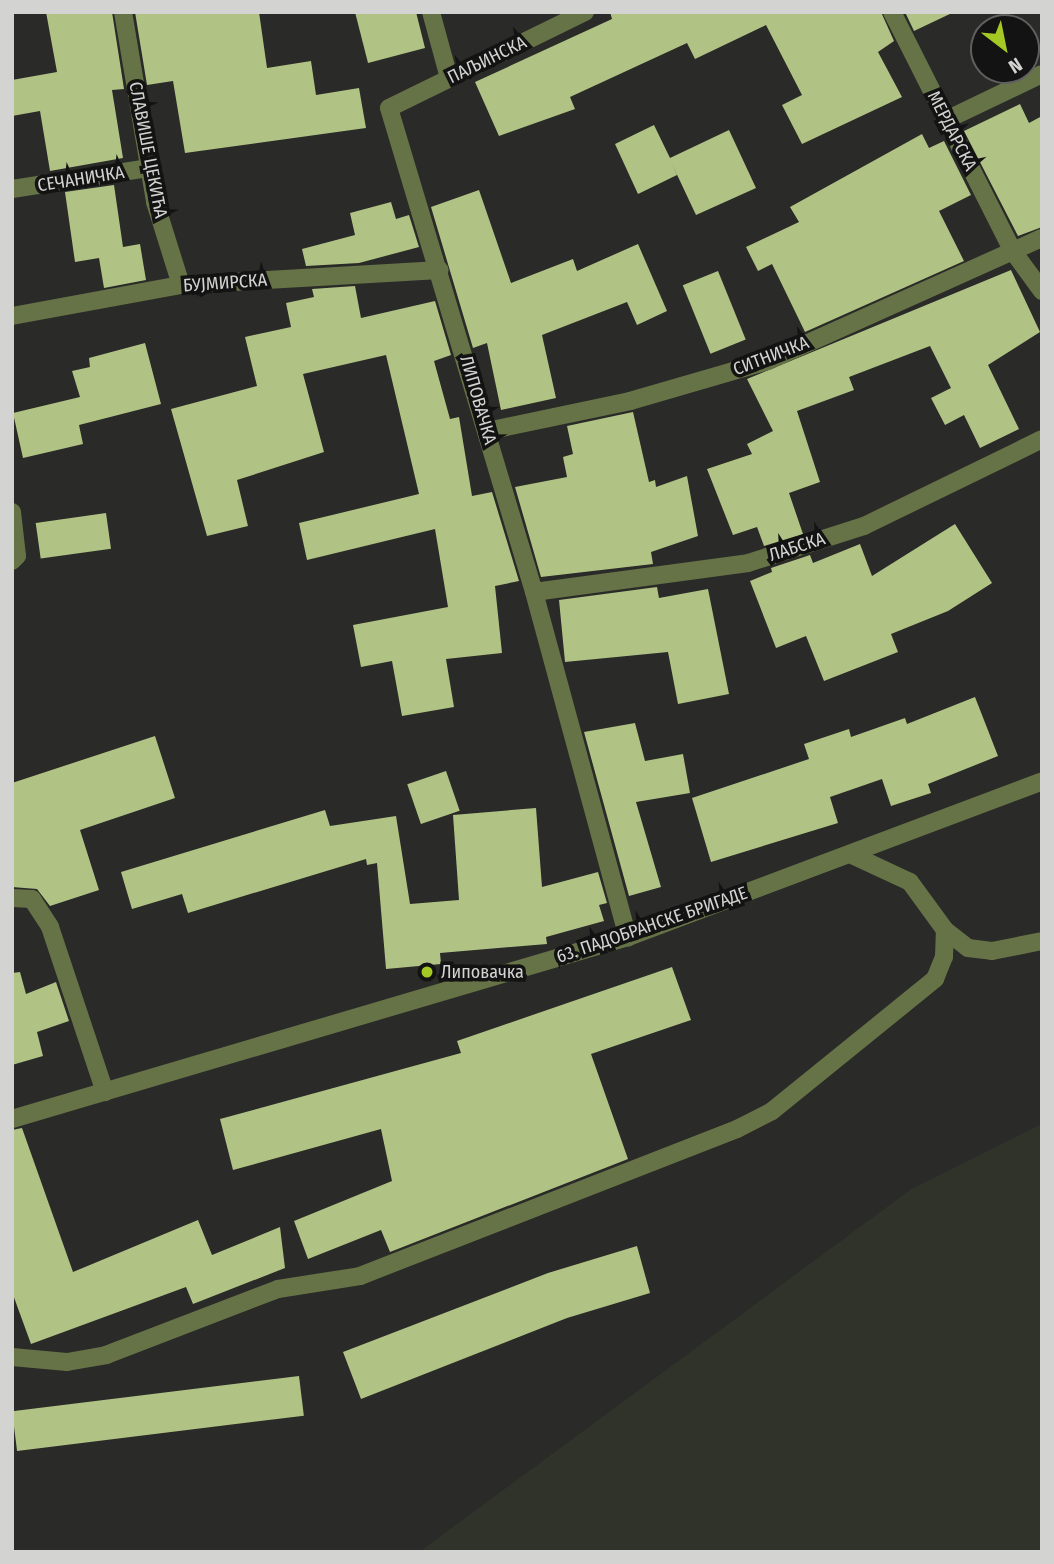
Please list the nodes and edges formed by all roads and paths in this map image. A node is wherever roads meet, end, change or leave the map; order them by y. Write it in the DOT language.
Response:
graph roads {
  1 [pos="123,12"];
  2 [pos="431,12"];
  3 [pos="585,12"];
  4 [pos="892,12"];
  5 [pos="1042,74"];
  6 [pos="449,78"];
  7 [pos="388,108"];
  8 [pos="946,120"];
  9 [pos="149,168"];
  10 [pos="12,189"];
  11 [pos="1042,238"];
  12 [pos="1012,250"];
  13 [pos="440,270"];
  14 [pos="181,285"];
  15 [pos="1042,291"];
  16 [pos="12,316"];
  17 [pos="487,431"];
  18 [pos="1042,439"];
  19 [pos="12,512"];
  20 [pos="12,561"];
  21 [pos="534,592"];
  22 [pos="1042,781"];
  23 [pos="850,854"];
  24 [pos="12,898"];
  25 [pos="946,930"];
  26 [pos="628,937"];
  27 [pos="1042,941"];
  28 [pos="105,1092"];
  29 [pos="12,1119"];
  30 [pos="12,1357"];
  1 -- 9 [label="street, СЛАВИШЕ ЦЕКИЋА"];
  2 -- 6 [label="street"];
  3 -- 6 [label="street, ПАЉИНСКА"];
  4 -- 8 [label="street, МЕРДАРСКА"];
  5 -- 8 [label="street"];
  6 -- 7 [label="street, ПАЉИНСКА"];
  7 -- 13 [label="street, ЛИПОВАЧКА"];
  8 -- 12 [label="street, МЕРДАРСКА"];
  9 -- 10 [label="street, СЕЧАНИЧКА"];
  9 -- 14 [label="street, СЛАВИШЕ ЦЕКИЋА"];
  11 -- 12 [label="street, СИТНИЧКА"];
  12 -- 15 [label="street, МЕРДАРСКА"];
  12 -- 17 [label="street, СИТНИЧКА"];
  13 -- 14 [label="street, БУЈМИРСКА"];
  13 -- 17 [label="street, ЛИПОВАЧКА"];
  14 -- 16 [label="street, БУЈМИРСКА"];
  17 -- 21 [label="street, ЛИПОВАЧКА"];
  18 -- 21 [label="street, ЛАБСКА"];
  19 -- 20 [label="street"];
  21 -- 26 [label="street, ЛИПОВАЧКА"];
  22 -- 23 [label="street, 63. ПАДОБРАНСКЕ БРИГАДЕ"];
  23 -- 25 [label="street"];
  23 -- 26 [label="street, 63. ПАДОБРАНСКЕ БРИГАДЕ"];
  24 -- 28 [label="street"];
  25 -- 27 [label="street"];
  25 -- 30 [label="street"];
  26 -- 28 [label="street, 63. ПАДОБРАНСКЕ БРИГАДЕ"];
  28 -- 29 [label="street, 63. ПАДОБРАНСКЕ БРИГАДЕ"];
}
